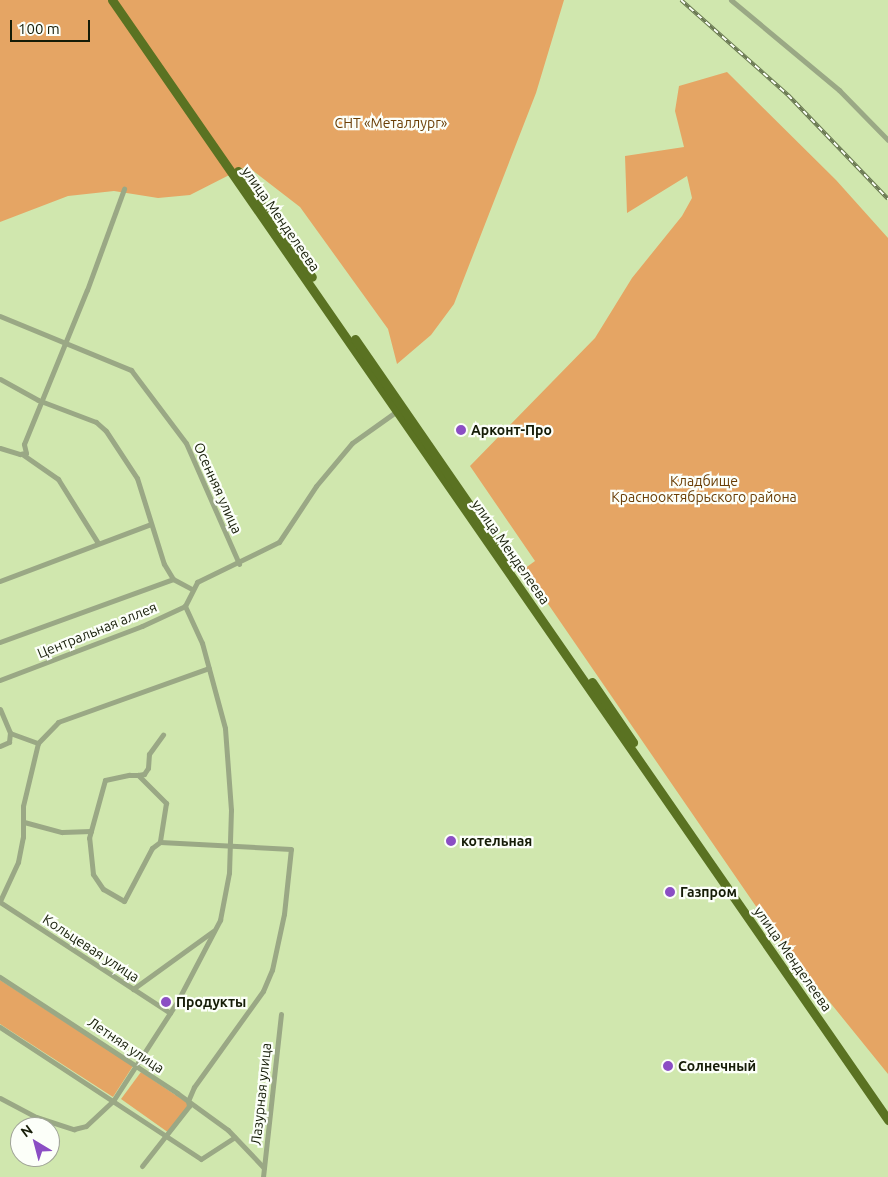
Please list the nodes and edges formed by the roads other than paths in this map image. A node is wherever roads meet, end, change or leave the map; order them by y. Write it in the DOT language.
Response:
graph roads {
  1 [pos="112,0"];
  2 [pos="119,0"];
  3 [pos="731,0"];
  4 [pos="888,140"];
  5 [pos="124,189"];
  6 [pos="0,316"];
  7 [pos="66,342"];
  8 [pos="0,379"];
  9 [pos="42,401"];
  10 [pos="397,411"];
  11 [pos="0,448"];
  12 [pos="22,454"];
  13 [pos="151,524"];
  14 [pos="98,543"];
  15 [pos="239,564"];
  16 [pos="173,579"];
  17 [pos="0,581"];
  18 [pos="192,589"];
  19 [pos="185,606"];
  20 [pos="0,642"];
  21 [pos="209,668"];
  22 [pos="0,680"];
  23 [pos="0,709"];
  24 [pos="10,733"];
  25 [pos="163,736"];
  26 [pos="38,743"];
  27 [pos="0,746"];
  28 [pos="138,775"];
  29 [pos="24,822"];
  30 [pos="91,831"];
  31 [pos="160,842"];
  32 [pos="229,844"];
  33 [pos="0,902"];
  34 [pos="215,930"];
  35 [pos="0,977"];
  36 [pos="132,989"];
  37 [pos="170,1013"];
  38 [pos="281,1014"];
  39 [pos="0,1028"];
  40 [pos="136,1065"];
  41 [pos="0,1098"];
  42 [pos="113,1101"];
  43 [pos="188,1101"];
  44 [pos="888,1110"];
  45 [pos="888,1120"];
  46 [pos="165,1137"];
  47 [pos="235,1137"];
  48 [pos="142,1166"];
  49 [pos="264,1168"];
  50 [pos="263,1177"];
  1 -- 10 [label="highway, улица Менделеева"];
  2 -- 44 [label="highway, улица Менделеева"];
  3 -- 4 [label="street"];
  5 -- 7 [label="street"];
  6 -- 7 [label="street, Осенняя улица"];
  7 -- 9 [label="street"];
  7 -- 15 [label="street, Осенняя улица"];
  8 -- 9 [label="street"];
  9 -- 12 [label="street"];
  9 -- 13 [label="street"];
  10 -- 15 [label="street"];
  10 -- 45 [label="highway, улица Менделеева"];
  11 -- 12 [label="street"];
  12 -- 14 [label="street"];
  13 -- 14 [label="street"];
  13 -- 16 [label="street"];
  14 -- 17 [label="street"];
  15 -- 18 [label="street"];
  16 -- 18 [label="street"];
  16 -- 20 [label="street, Центральная аллея"];
  18 -- 19 [label="street"];
  19 -- 21 [label="street"];
  19 -- 22 [label="street, Центральная аллея"];
  21 -- 26 [label="street"];
  21 -- 32 [label="street"];
  23 -- 24 [label="street"];
  24 -- 26 [label="street"];
  24 -- 27 [label="street"];
  25 -- 28 [label="street"];
  26 -- 29 [label="street, Кольцевая улица"];
  28 -- 30 [label="street"];
  28 -- 31 [label="street"];
  29 -- 30 [label="street"];
  29 -- 33 [label="street, Кольцевая улица"];
  30 -- 31 [label="street"];
  31 -- 32 [label="street"];
  32 -- 34 [label="street"];
  32 -- 43 [label="street"];
  33 -- 36 [label="street, Кольцевая улица"];
  34 -- 36 [label="street"];
  34 -- 37 [label="street"];
  35 -- 40 [label="street, Летняя улица"];
  36 -- 37 [label="street, Кольцевая улица"];
  37 -- 40 [label="street"];
  38 -- 49 [label="street, Лазурная улица"];
  39 -- 42 [label="street"];
  40 -- 42 [label="street"];
  40 -- 43 [label="street, Летняя улица"];
  41 -- 42 [label="street"];
  42 -- 46 [label="street"];
  43 -- 46 [label="street"];
  43 -- 47 [label="street, Летняя улица"];
  46 -- 47 [label="street"];
  46 -- 48 [label="street"];
  47 -- 49 [label="street, Летняя улица"];
  49 -- 50 [label="street, Лазурная улица"];
}
